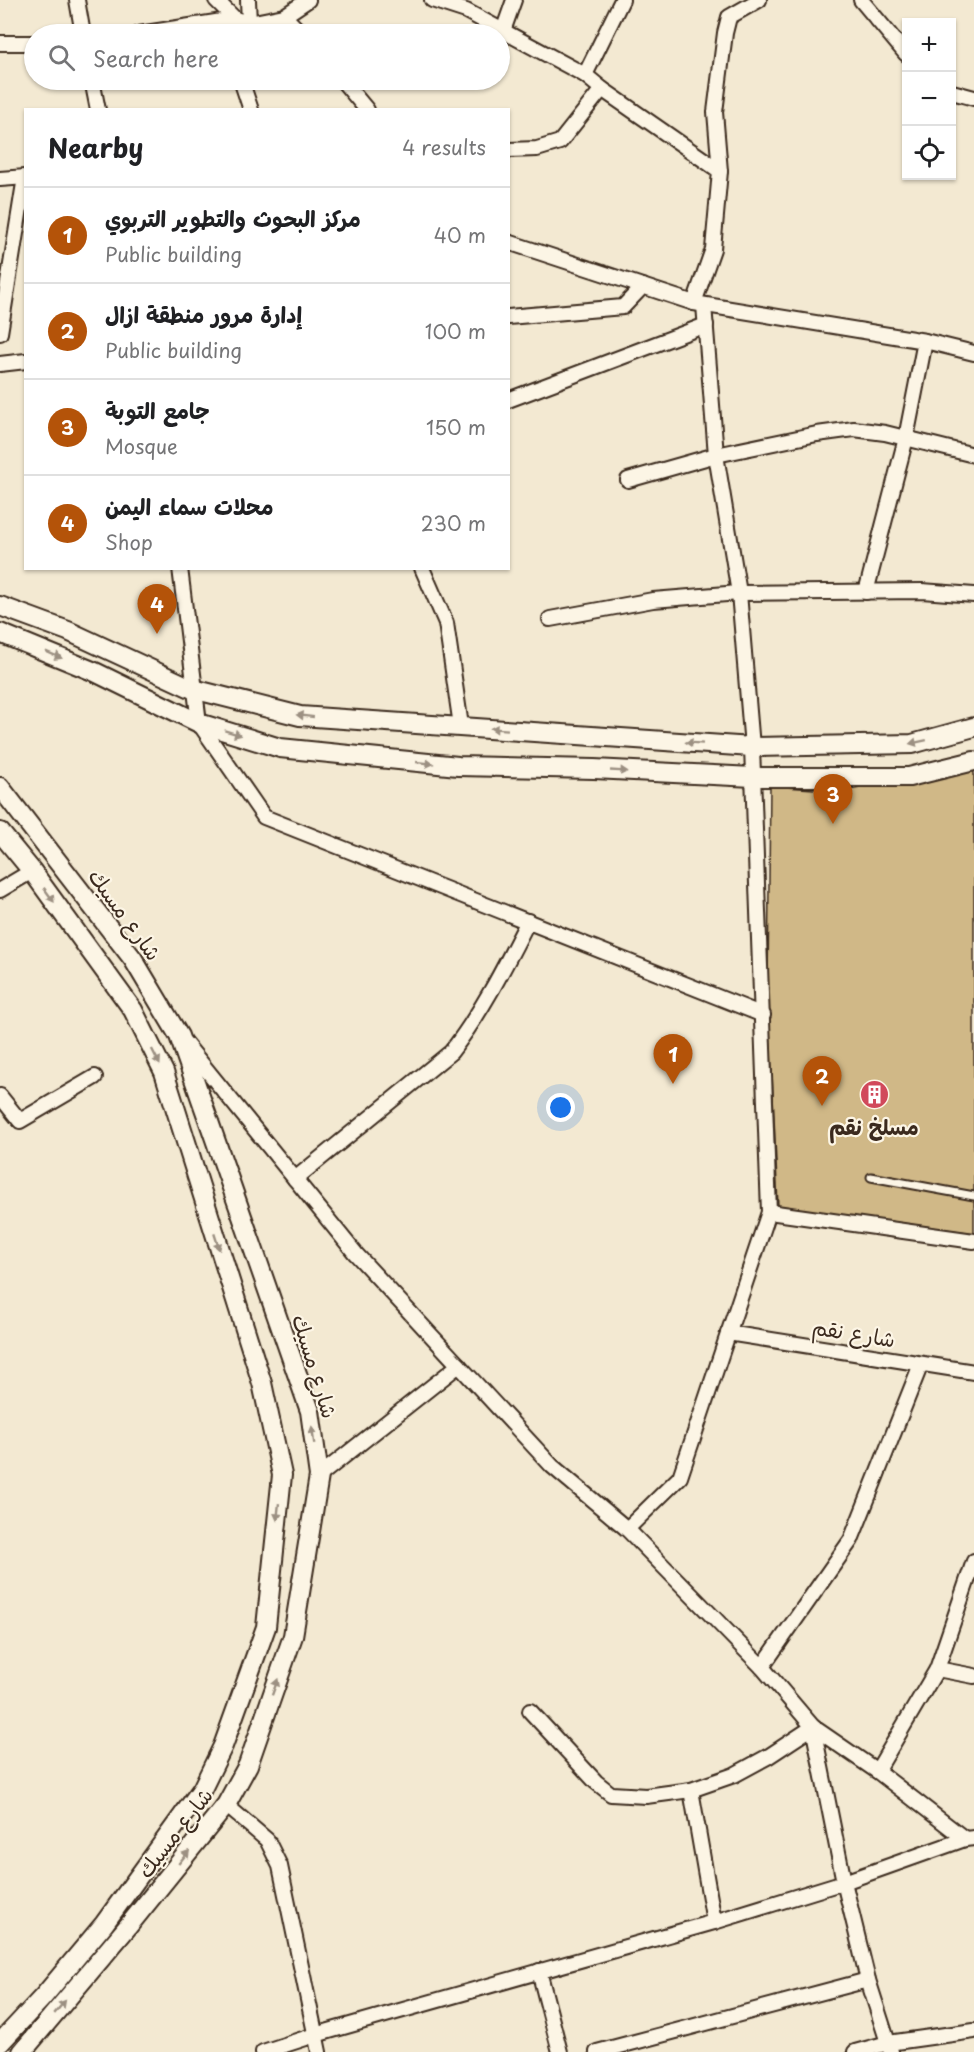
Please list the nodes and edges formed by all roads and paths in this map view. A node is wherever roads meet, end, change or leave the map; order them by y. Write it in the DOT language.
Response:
graph roads {
  1 [pos="77,0"];
  2 [pos="216,0"];
  3 [pos="248,0"];
  4 [pos="308,0"];
  5 [pos="432,0"];
  6 [pos="514,0"];
  7 [pos="622,0"];
  8 [pos="759,0"];
  9 [pos="861,0"];
  10 [pos="284,16"];
  11 [pos="235,19"];
  12 [pos="249,23"];
  13 [pos="81,24"];
  14 [pos="203,24"];
  15 [pos="235,24"];
  16 [pos="292,24"];
  17 [pos="490,24"];
  18 [pos="505,24"];
  19 [pos="510,35"];
  20 [pos="0,43"];
  21 [pos="24,43"];
  22 [pos="902,49"];
  23 [pos="585,75"];
  24 [pos="602,89"];
  25 [pos="94,90"];
  26 [pos="244,90"];
  27 [pos="351,90"];
  28 [pos="956,93"];
  29 [pos="974,98"];
  30 [pos="98,108"];
  31 [pos="250,108"];
  32 [pos="366,108"];
  33 [pos="510,150"];
  34 [pos="720,171"];
  35 [pos="24,177"];
  36 [pos="0,179"];
  37 [pos="24,183"];
  38 [pos="510,243"];
  39 [pos="643,286"];
  40 [pos="699,304"];
  41 [pos="510,316"];
  42 [pos="705,325"];
  43 [pos="0,333"];
  44 [pos="925,341"];
  45 [pos="974,353"];
  46 [pos="24,361"];
  47 [pos="0,364"];
  48 [pos="510,399"];
  49 [pos="906,438"];
  50 [pos="716,455"];
  51 [pos="974,455"];
  52 [pos="628,480"];
  53 [pos="180,570"];
  54 [pos="423,570"];
  55 [pos="866,592"];
  56 [pos="739,593"];
  57 [pos="974,596"];
  58 [pos="0,606"];
  59 [pos="550,619"];
  60 [pos="0,633"];
  61 [pos="194,689"];
  62 [pos="199,723"];
  63 [pos="461,726"];
  64 [pos="974,727"];
  65 [pos="752,747"];
  66 [pos="974,761"];
  67 [pos="753,777"];
  68 [pos="0,787"];
  69 [pos="0,832"];
  70 [pos="32,871"];
  71 [pos="0,890"];
  72 [pos="528,921"];
  73 [pos="763,1015"];
  74 [pos="179,1036"];
  75 [pos="95,1077"];
  76 [pos="0,1096"];
  77 [pos="871,1177"];
  78 [pos="295,1179"];
  79 [pos="974,1196"];
  80 [pos="769,1212"];
  81 [pos="974,1240"];
  82 [pos="728,1333"];
  83 [pos="921,1364"];
  84 [pos="459,1365"];
  85 [pos="974,1372"];
  86 [pos="319,1476"];
  87 [pos="627,1529"];
  88 [pos="974,1561"];
  89 [pos="762,1667"];
  90 [pos="937,1669"];
  91 [pos="974,1676"];
  92 [pos="531,1711"];
  93 [pos="813,1727"];
  94 [pos="877,1772"];
  95 [pos="691,1791"];
  96 [pos="226,1805"];
  97 [pos="969,1839"];
  98 [pos="844,1882"];
  99 [pos="714,1922"];
  100 [pos="539,1971"];
  101 [pos="868,1980"];
  102 [pos="974,2031"];
  103 [pos="315,2036"];
  104 [pos="0,2043"];
  105 [pos="889,2048"];
  106 [pos="22,2052"];
  107 [pos="263,2052"];
  108 [pos="319,2052"];
  109 [pos="561,2052"];
  110 [pos="597,2052"];
  111 [pos="855,2052"];
  1 -- 13 [label="street"];
  2 -- 11 [label="street"];
  3 -- 12 [label="street"];
  4 -- 10 [label="street"];
  5 -- 17 [label="street"];
  6 -- 18 [label="street"];
  7 -- 23 [label="street"];
  8 -- 34 [label="street"];
  9 -- 22 [label="street"];
  10 -- 12 [label="street"];
  10 -- 16 [label="street"];
  11 -- 12 [label="street"];
  11 -- 14 [label="street"];
  11 -- 15 [label="street"];
  19 -- 23 [label="street"];
  20 -- 21 [label="street"];
  23 -- 24 [label="street"];
  24 -- 33 [label="street"];
  24 -- 34 [label="street"];
  25 -- 30 [label="street"];
  26 -- 31 [label="street"];
  27 -- 32 [label="street"];
  28 -- 29 [label="street"];
  34 -- 40 [label="street"];
  35 -- 36 [label="street"];
  37 -- 43 [label="street"];
  38 -- 39 [label="street"];
  39 -- 40 [label="street"];
  39 -- 41 [label="street"];
  40 -- 42 [label="street"];
  40 -- 44 [label="street"];
  42 -- 48 [label="street"];
  42 -- 50 [label="street"];
  44 -- 45 [label="street"];
  44 -- 49 [label="street"];
  46 -- 47 [label="street"];
  49 -- 50 [label="street"];
  49 -- 51 [label="street"];
  49 -- 55 [label="street"];
  50 -- 52 [label="street"];
  50 -- 56 [label="street"];
  53 -- 61 [label="street"];
  54 -- 63 [label="street"];
  55 -- 56 [label="street"];
  55 -- 57 [label="street"];
  56 -- 59 [label="street"];
  56 -- 65 [label="street"];
  58 -- 61 [label="street"];
  60 -- 62 [label="street, one-way"];
  61 -- 62 [label="street"];
  63 -- 61 [label="street, one-way"];
  62 -- 67 [label="street, one-way"];
  62 -- 72 [label="street"];
  65 -- 63 [label="street, one-way"];
  64 -- 65 [label="street, one-way"];
  65 -- 67 [label="street"];
  66 -- 67 [label="street"];
  67 -- 73 [label="street"];
  68 -- 74 [label="street, شارع مسيك"];
  69 -- 70 [label="street, شارع مسيك"];
  70 -- 71 [label="street"];
  70 -- 104 [label="street, شارع مسيك, one-way"];
  72 -- 73 [label="street"];
  72 -- 78 [label="street"];
  73 -- 80 [label="street"];
  74 -- 78 [label="street"];
  86 -- 74 [label="street, شارع مسيك, one-way"];
  75 -- 76 [label="street"];
  77 -- 79 [label="lane"];
  78 -- 84 [label="street"];
  80 -- 81 [label="street"];
  80 -- 82 [label="street"];
  82 -- 83 [label="street, شارع نقم"];
  82 -- 87 [label="street"];
  83 -- 85 [label="street, شارع نقم"];
  83 -- 89 [label="street"];
  84 -- 86 [label="street"];
  84 -- 87 [label="street"];
  96 -- 86 [label="street, شارع مسيك, one-way"];
  87 -- 89 [label="street"];
  88 -- 90 [label="street"];
  89 -- 93 [label="street"];
  90 -- 91 [label="street"];
  90 -- 94 [label="street"];
  92 -- 95 [label="street"];
  93 -- 94 [label="street"];
  93 -- 95 [label="street"];
  93 -- 98 [label="street"];
  94 -- 97 [label="street"];
  95 -- 99 [label="street"];
  96 -- 103 [label="street"];
  106 -- 96 [label="street, شارع مسيك, one-way"];
  97 -- 98 [label="street"];
  98 -- 99 [label="street"];
  98 -- 101 [label="street"];
  99 -- 100 [label="street"];
  100 -- 103 [label="street"];
  100 -- 109 [label="street"];
  101 -- 105 [label="street"];
  101 -- 110 [label="street"];
  102 -- 105 [label="street"];
  103 -- 107 [label="street"];
  103 -- 108 [label="street"];
  105 -- 111 [label="street"];
}
